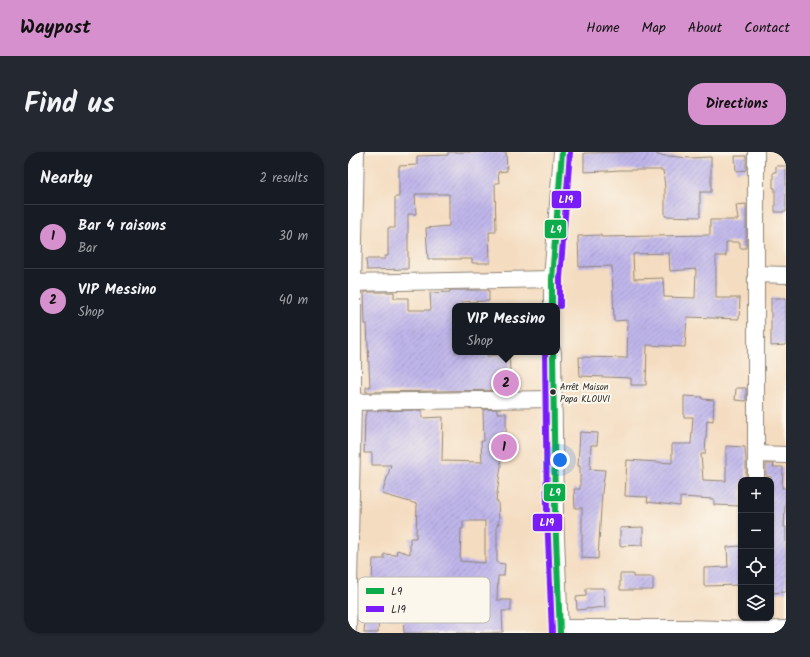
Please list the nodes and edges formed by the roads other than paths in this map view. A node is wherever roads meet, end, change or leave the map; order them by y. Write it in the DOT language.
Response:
graph roads {
  1 [pos="356,152"];
  2 [pos="562,152"];
  3 [pos="756,152"];
  4 [pos="756,274"];
  5 [pos="786,274"];
  6 [pos="552,279"];
  7 [pos="351,283"];
  8 [pos="552,303"];
  9 [pos="553,355"];
  10 [pos="553,399"];
  11 [pos="350,402"];
  12 [pos="756,454"];
  13 [pos="786,455"];
  14 [pos="756,477"];
  15 [pos="348,580"];
  16 [pos="751,624"];
  17 [pos="348,629"];
  18 [pos="786,629"];
  19 [pos="560,631"];
  20 [pos="688,631"];
  1 -- 7 [label="street"];
  2 -- 6 [label="street"];
  3 -- 4 [label="street"];
  4 -- 5 [label="street"];
  4 -- 12 [label="street"];
  6 -- 7 [label="street"];
  6 -- 8 [label="street"];
  7 -- 11 [label="street"];
  9 -- 10 [label="street"];
  10 -- 11 [label="street"];
  10 -- 19 [label="street"];
  11 -- 15 [label="street"];
  12 -- 13 [label="street"];
  12 -- 14 [label="street"];
  15 -- 17 [label="street"];
  16 -- 18 [label="street"];
  16 -- 20 [label="street"];
  19 -- 20 [label="street"];
}
